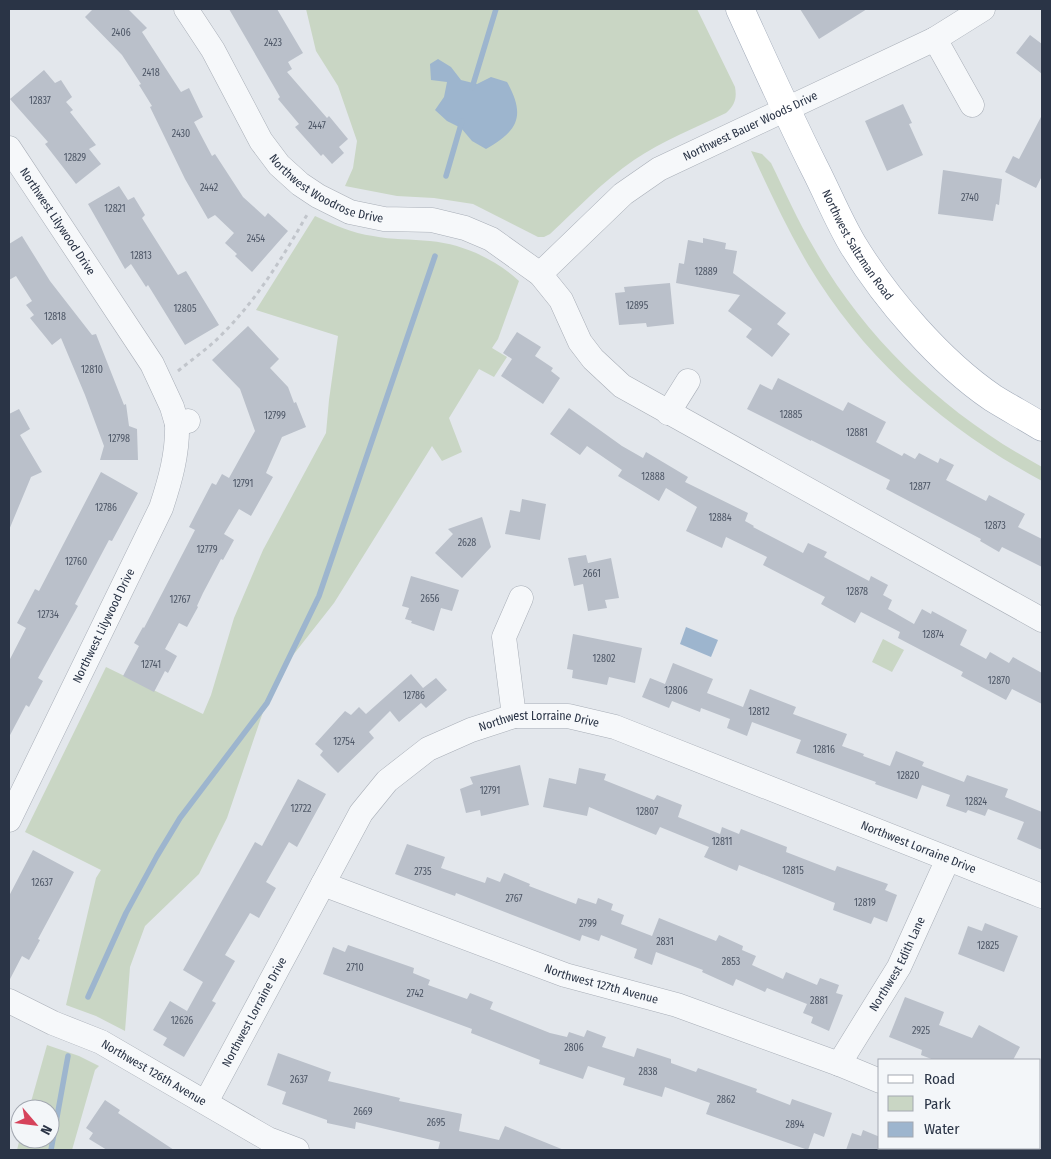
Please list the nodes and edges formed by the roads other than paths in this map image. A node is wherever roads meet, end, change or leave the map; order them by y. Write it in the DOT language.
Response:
graph roads {
  1 [pos="186,9"];
  2 [pos="740,9"];
  3 [pos="982,9"];
  4 [pos="935,39"];
  5 [pos="972,105"];
  6 [pos="786,109"];
  7 [pos="9,148"];
  8 [pos="540,274"];
  9 [pos="688,382"];
  10 [pos="668,413"];
  11 [pos="1042,427"];
  12 [pos="521,598"];
  13 [pos="1042,620"];
  14 [pos="514,716"];
  15 [pos="9,820"];
  16 [pos="948,859"];
  17 [pos="323,884"];
  18 [pos="1042,896"];
  19 [pos="9,1001"];
  20 [pos="840,1064"];
  21 [pos="878,1080"];
  22 [pos="206,1102"];
  23 [pos="297,1150"];
  1 -- 8 [label="street, Northwest Woodrose Drive"];
  2 -- 6 [label="main road, Northwest Saltzman Road"];
  3 -- 4 [label="street, Northwest Bauer Woods Drive"];
  4 -- 5 [label="street"];
  4 -- 6 [label="street, Northwest Bauer Woods Drive"];
  6 -- 8 [label="street, Northwest Bauer Woods Drive"];
  6 -- 11 [label="main road, Northwest Saltzman Road"];
  7 -- 15 [label="street, Northwest Lilywood Drive"];
  8 -- 10 [label="street"];
  9 -- 10 [label="street"];
  10 -- 13 [label="street"];
  12 -- 14 [label="street"];
  14 -- 16 [label="street, Northwest Lorraine Drive"];
  14 -- 17 [label="street, Northwest Lorraine Drive"];
  16 -- 18 [label="street, Northwest Lorraine Drive"];
  16 -- 20 [label="street, Northwest Edith Lane"];
  17 -- 20 [label="street, Northwest 127th Avenue"];
  17 -- 22 [label="street, Northwest Lorraine Drive"];
  19 -- 22 [label="street, Northwest 126th Avenue"];
  20 -- 21 [label="street, Northwest 127th Avenue"];
  22 -- 23 [label="street, Northwest 126th Avenue"];
}
